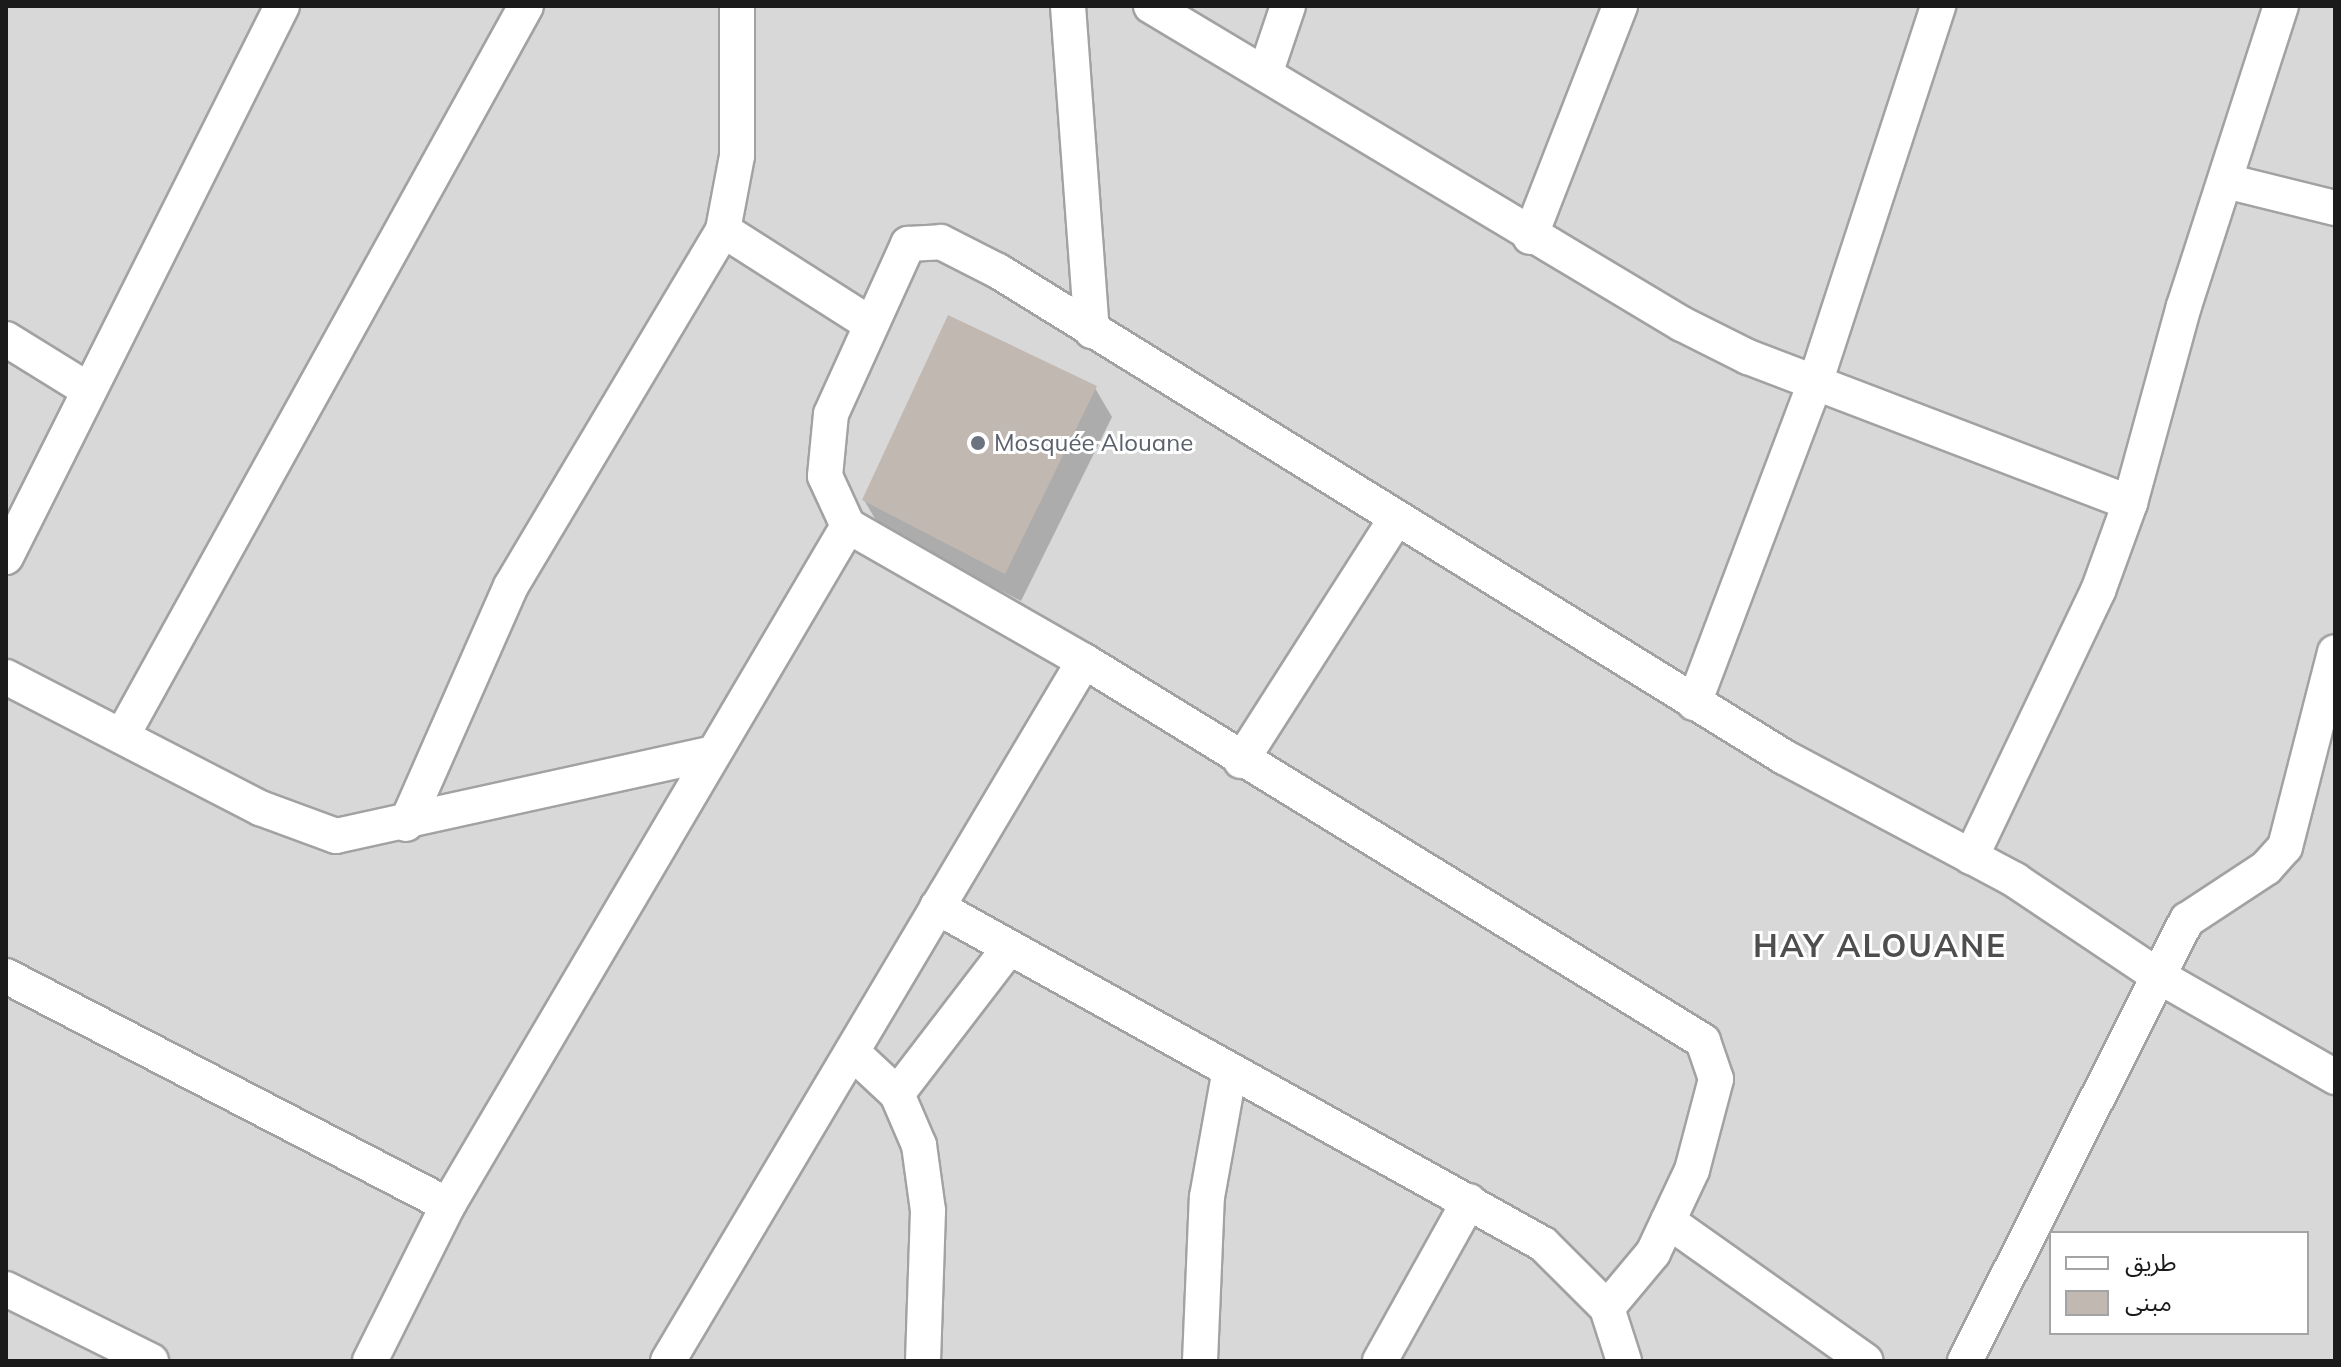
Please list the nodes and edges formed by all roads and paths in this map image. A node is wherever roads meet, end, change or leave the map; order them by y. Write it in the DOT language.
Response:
graph roads {
  1 [pos="282,6"];
  2 [pos="526,6"];
  3 [pos="737,6"];
  4 [pos="1068,6"];
  5 [pos="1151,6"];
  6 [pos="1288,6"];
  7 [pos="1620,6"];
  8 [pos="1938,6"];
  9 [pos="2281,6"];
  10 [pos="1265,74"];
  11 [pos="2226,181"];
  12 [pos="2335,208"];
  13 [pos="723,230"];
  14 [pos="1530,237"];
  15 [pos="869,323"];
  16 [pos="1092,331"];
  17 [pos="6,339"];
  18 [pos="1815,383"];
  19 [pos="87,389"];
  20 [pos="2130,503"];
  21 [pos="1395,520"];
  22 [pos="848,526"];
  23 [pos="6,557"];
  24 [pos="2335,652"];
  25 [pos="1084,661"];
  26 [pos="6,677"];
  27 [pos="1694,703"];
  28 [pos="122,736"];
  29 [pos="710,754"];
  30 [pos="1241,761"];
  31 [pos="406,824"];
  32 [pos="1971,857"];
  33 [pos="937,907"];
  34 [pos="1009,948"];
  35 [pos="6,976"];
  36 [pos="2160,977"];
  37 [pos="852,1052"];
  38 [pos="1229,1075"];
  39 [pos="2335,1077"];
  40 [pos="897,1094"];
  41 [pos="1469,1201"];
  42 [pos="448,1205"];
  43 [pos="1668,1221"];
  44 [pos="6,1289"];
  45 [pos="1607,1308"];
  46 [pos="151,1361"];
  47 [pos="370,1361"];
  48 [pos="668,1361"];
  49 [pos="923,1361"];
  50 [pos="1200,1361"];
  51 [pos="1380,1361"];
  52 [pos="1624,1361"];
  53 [pos="1866,1361"];
  54 [pos="1965,1361"];
  1 -- 19 [label="street"];
  2 -- 28 [label="street"];
  3 -- 13 [label="street"];
  4 -- 16 [label="street"];
  5 -- 10 [label="street"];
  6 -- 10 [label="street"];
  7 -- 14 [label="street"];
  8 -- 18 [label="street"];
  9 -- 11 [label="street"];
  10 -- 14 [label="street"];
  11 -- 12 [label="street"];
  11 -- 20 [label="street"];
  13 -- 15 [label="street"];
  13 -- 31 [label="street"];
  14 -- 18 [label="street"];
  15 -- 16 [label="street"];
  15 -- 22 [label="street"];
  16 -- 21 [label="street"];
  17 -- 19 [label="street"];
  18 -- 20 [label="street"];
  18 -- 27 [label="street"];
  19 -- 23 [label="street"];
  20 -- 32 [label="street"];
  21 -- 27 [label="street"];
  21 -- 30 [label="street"];
  22 -- 25 [label="street"];
  22 -- 29 [label="street"];
  24 -- 36 [label="street"];
  25 -- 30 [label="street"];
  25 -- 33 [label="street"];
  26 -- 28 [label="street"];
  27 -- 32 [label="street"];
  28 -- 31 [label="street"];
  29 -- 31 [label="street"];
  29 -- 42 [label="street"];
  30 -- 43 [label="street"];
  32 -- 36 [label="street"];
  33 -- 34 [label="street"];
  33 -- 37 [label="street"];
  34 -- 38 [label="street"];
  34 -- 40 [label="street"];
  35 -- 42 [label="street"];
  36 -- 39 [label="street"];
  36 -- 54 [label="street"];
  37 -- 40 [label="street"];
  37 -- 48 [label="street"];
  38 -- 41 [label="street"];
  38 -- 50 [label="street"];
  40 -- 49 [label="street"];
  41 -- 45 [label="street"];
  41 -- 51 [label="street"];
  42 -- 47 [label="street"];
  43 -- 45 [label="street"];
  43 -- 53 [label="street"];
  44 -- 46 [label="street"];
  45 -- 52 [label="street"];
}
